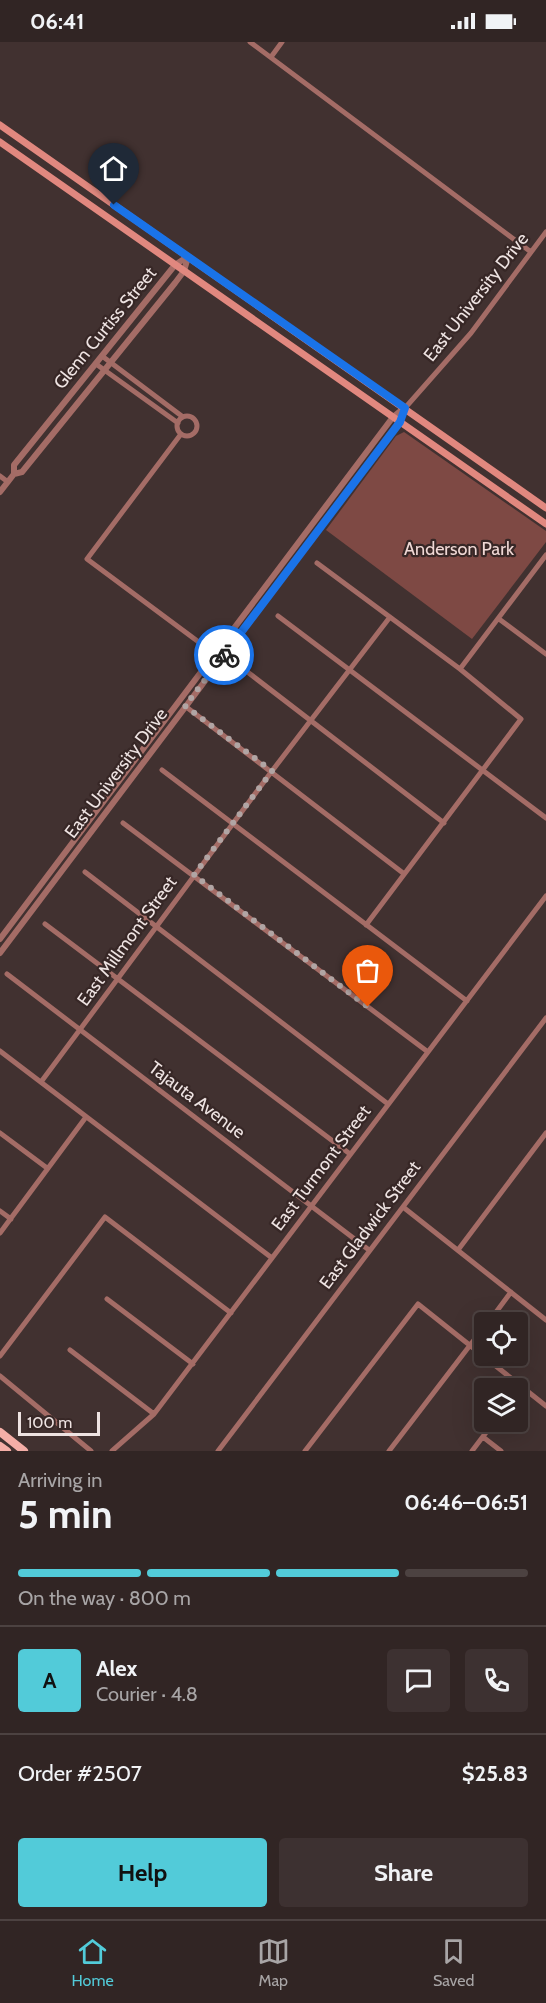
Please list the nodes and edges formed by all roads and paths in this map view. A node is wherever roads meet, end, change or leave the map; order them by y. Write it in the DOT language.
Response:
graph roads {
  1 [pos="249,42"];
  2 [pos="282,42"];
  3 [pos="271,57"];
  4 [pos="0,125"];
  5 [pos="0,142"];
  6 [pos="546,232"];
  7 [pos="531,252"];
  8 [pos="188,257"];
  9 [pos="175,265"];
  10 [pos="183,271"];
  11 [pos="102,356"];
  12 [pos="111,362"];
  13 [pos="96,364"];
  14 [pos="104,370"];
  15 [pos="405,408"];
  16 [pos="183,417"];
  17 [pos="393,417"];
  18 [pos="400,422"];
  19 [pos="178,423"];
  20 [pos="181,434"];
  21 [pos="14,474"];
  22 [pos="0,476"];
  23 [pos="8,482"];
  24 [pos="0,492"];
  25 [pos="546,508"];
  26 [pos="546,524"];
  27 [pos="546,555"];
  28 [pos="317,563"];
  29 [pos="278,616"];
  30 [pos="390,617"];
  31 [pos="499,619"];
  32 [pos="200,643"];
  33 [pos="546,654"];
  34 [pos="241,667"];
  35 [pos="350,669"];
  36 [pos="460,669"];
  37 [pos="182,704"];
  38 [pos="310,721"];
  39 [pos="162,770"];
  40 [pos="272,771"];
  41 [pos="482,771"];
  42 [pos="546,818"];
  43 [pos="123,823"];
  44 [pos="444,823"];
  45 [pos="233,824"];
  46 [pos="85,872"];
  47 [pos="403,873"];
  48 [pos="194,875"];
  49 [pos="546,896"];
  50 [pos="45,924"];
  51 [pos="366,925"];
  52 [pos="156,927"];
  53 [pos="0,939"];
  54 [pos="0,953"];
  55 [pos="6,974"];
  56 [pos="116,979"];
  57 [pos="466,1001"];
  58 [pos="545,1021"];
  59 [pos="80,1030"];
  60 [pos="0,1051"];
  61 [pos="428,1052"];
  62 [pos="41,1082"];
  63 [pos="388,1104"];
  64 [pos="86,1118"];
  65 [pos="0,1133"];
  66 [pos="546,1133"];
  67 [pos="350,1154"];
  68 [pos="47,1168"];
  69 [pos="313,1205"];
  70 [pos="403,1207"];
  71 [pos="0,1211"];
  72 [pos="10,1218"];
  73 [pos="0,1233"];
  74 [pos="369,1250"];
  75 [pos="458,1250"];
  76 [pos="272,1258"];
  77 [pos="511,1292"];
  78 [pos="107,1299"];
  79 [pos="496,1312"];
  80 [pos="231,1313"];
  81 [pos="546,1320"];
  82 [pos="474,1341"];
  83 [pos="470,1346"];
  84 [pos="70,1350"];
  85 [pos="0,1356"];
  86 [pos="193,1364"];
  87 [pos="0,1376"];
  88 [pos="506,1378"];
  89 [pos="528,1395"];
  90 [pos="546,1406"];
  91 [pos="154,1414"];
  92 [pos="0,1432"];
  93 [pos="487,1432"];
  94 [pos="483,1437"];
  95 [pos="0,1446"];
  96 [pos="7,1451"];
  97 [pos="24,1451"];
  98 [pos="91,1451"];
  99 [pos="112,1451"];
  100 [pos="218,1451"];
  101 [pos="305,1451"];
  102 [pos="389,1451"];
  103 [pos="472,1451"];
  104 [pos="501,1451"];
  1 -- 3 [label="street"];
  2 -- 3 [label="street"];
  3 -- 7 [label="street"];
  4 -- 8 [label="main road"];
  5 -- 9 [label="main road"];
  6 -- 7 [label="street, East University Drive"];
  7 -- 15 [label="street, East University Drive"];
  8 -- 9 [label="street, Glenn Curtiss Street"];
  8 -- 10 [label="street, Glenn Curtiss Street"];
  8 -- 15 [label="main road"];
  9 -- 10 [label="main road"];
  9 -- 11 [label="street, Glenn Curtiss Street"];
  10 -- 12 [label="street, Glenn Curtiss Street"];
  10 -- 17 [label="main road"];
  11 -- 12 [label="street"];
  11 -- 13 [label="street, Glenn Curtiss Street"];
  12 -- 14 [label="street, Glenn Curtiss Street"];
  12 -- 16 [label="street"];
  13 -- 14 [label="street"];
  13 -- 21 [label="street, Glenn Curtiss Street"];
  14 -- 19 [label="street"];
  14 -- 21 [label="street, Glenn Curtiss Street"];
  15 -- 17 [label="street, East University Drive"];
  15 -- 18 [label="street, East University Drive"];
  15 -- 25 [label="main road"];
  16 -- 19 [label="street"];
  16 -- 20 [label="street"];
  17 -- 18 [label="main road"];
  17 -- 37 [label="street, East University Drive"];
  18 -- 26 [label="main road"];
  18 -- 37 [label="street, East University Drive"];
  19 -- 20 [label="street"];
  20 -- 32 [label="street"];
  21 -- 23 [label="street, Glenn Curtiss Street"];
  22 -- 23 [label="street"];
  23 -- 24 [label="street, Glenn Curtiss Street"];
  27 -- 31 [label="street"];
  28 -- 30 [label="street"];
  29 -- 35 [label="street"];
  30 -- 35 [label="street, East Millmont Street"];
  30 -- 36 [label="street"];
  31 -- 33 [label="street"];
  31 -- 36 [label="street"];
  34 -- 38 [label="street"];
  35 -- 38 [label="street, East Millmont Street"];
  35 -- 41 [label="street"];
  36 -- 41 [label="street"];
  37 -- 40 [label="street"];
  37 -- 53 [label="street, East University Drive"];
  37 -- 54 [label="street, East University Drive"];
  38 -- 40 [label="street, East Millmont Street"];
  38 -- 44 [label="street"];
  39 -- 45 [label="street"];
  40 -- 45 [label="street, East Millmont Street"];
  40 -- 47 [label="street"];
  41 -- 42 [label="street"];
  41 -- 44 [label="street"];
  43 -- 48 [label="street"];
  44 -- 47 [label="street"];
  45 -- 48 [label="street, East Millmont Street"];
  45 -- 51 [label="street"];
  46 -- 52 [label="street"];
  47 -- 51 [label="street"];
  48 -- 52 [label="street, East Millmont Street"];
  48 -- 61 [label="street"];
  49 -- 57 [label="street, East Turmont Street"];
  50 -- 56 [label="street"];
  51 -- 57 [label="street"];
  52 -- 56 [label="street, East Millmont Street"];
  52 -- 63 [label="street"];
  55 -- 59 [label="street, Tajauta Avenue"];
  56 -- 59 [label="street, East Millmont Street"];
  56 -- 67 [label="street"];
  57 -- 61 [label="street, East Turmont Street"];
  58 -- 70 [label="street, East Gladwick Street"];
  59 -- 62 [label="street, East Millmont Street"];
  59 -- 69 [label="street, Tajauta Avenue"];
  60 -- 62 [label="street"];
  61 -- 63 [label="street, East Turmont Street"];
  62 -- 64 [label="street"];
  63 -- 67 [label="street, East Turmont Street"];
  64 -- 68 [label="street"];
  64 -- 76 [label="street"];
  65 -- 68 [label="street"];
  66 -- 75 [label="street"];
  67 -- 69 [label="street, East Turmont Street"];
  68 -- 72 [label="street"];
  69 -- 74 [label="street, Tajauta Avenue"];
  69 -- 76 [label="street, East Turmont Street"];
  70 -- 74 [label="street, East Gladwick Street"];
  70 -- 75 [label="street"];
  71 -- 72 [label="street"];
  72 -- 73 [label="street"];
  74 -- 100 [label="street, East Gladwick Street"];
  75 -- 77 [label="street"];
  76 -- 80 [label="street, East Turmont Street"];
  77 -- 79 [label="street"];
  77 -- 81 [label="street"];
  78 -- 86 [label="street"];
  80 -- 85 [label="street"];
  80 -- 86 [label="street, East Turmont Street"];
  82 -- 83 [label="street"];
  83 -- 88 [label="street"];
  83 -- 101 [label="street"];
  83 -- 102 [label="street"];
  84 -- 91 [label="street"];
  86 -- 91 [label="street, East Turmont Street"];
  87 -- 98 [label="street"];
  89 -- 90 [label="street"];
  91 -- 99 [label="street, East Turmont Street"];
  92 -- 97 [label="main road"];
  93 -- 94 [label="street"];
  94 -- 103 [label="street"];
  94 -- 104 [label="street"];
  95 -- 96 [label="main road"];
}
